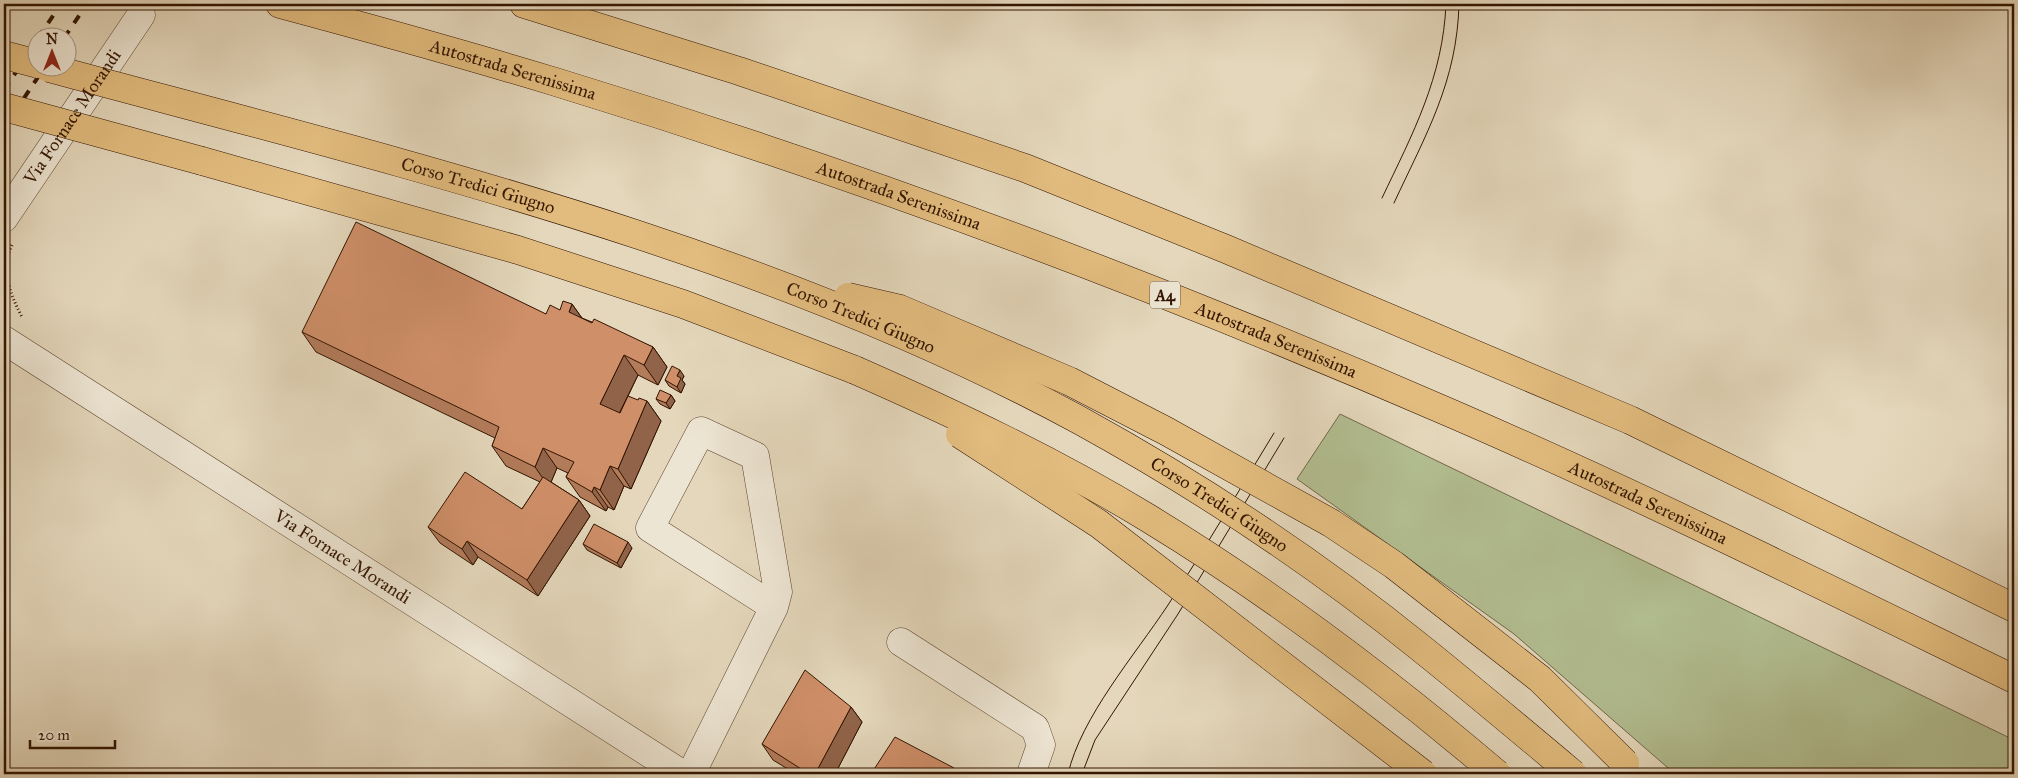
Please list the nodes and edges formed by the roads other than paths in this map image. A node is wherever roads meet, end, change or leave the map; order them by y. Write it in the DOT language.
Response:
graph roads {
  1 [pos="280,4"];
  2 [pos="524,4"];
  3 [pos="141,15"];
  4 [pos="4,55"];
  5 [pos="28,61"];
  6 [pos="78,76"];
  7 [pos="4,107"];
  8 [pos="4,218"];
  9 [pos="766,279"];
  10 [pos="4,340"];
  11 [pos="855,370"];
  12 [pos="774,607"];
  13 [pos="2014,608"];
  14 [pos="901,642"];
  15 [pos="2014,679"];
  16 [pos="1632,769"];
  17 [pos="682,774"];
  18 [pos="691,774"];
  19 [pos="1031,774"];
  20 [pos="1423,774"];
  21 [pos="1497,774"];
  22 [pos="1574,774"];
  1 -- 15 [label="highway, Autostrada Serenissima / A4"];
  2 -- 13 [label="highway"];
  3 -- 8 [label="street, Via Fornace Morandi"];
  4 -- 5 [label="highway, bridge"];
  6 -- 9 [label="highway, Corso Tredici Giugno, bridge"];
  7 -- 11 [label="highway, bridge"];
  9 -- 16 [label="highway, bridge"];
  9 -- 22 [label="highway, Corso Tredici Giugno, bridge"];
  10 -- 17 [label="street, Via Fornace Morandi"];
  11 -- 20 [label="highway, bridge"];
  11 -- 21 [label="highway, bridge"];
  12 -- 12 [label="street"];
  12 -- 18 [label="street"];
  14 -- 19 [label="street"];
}
